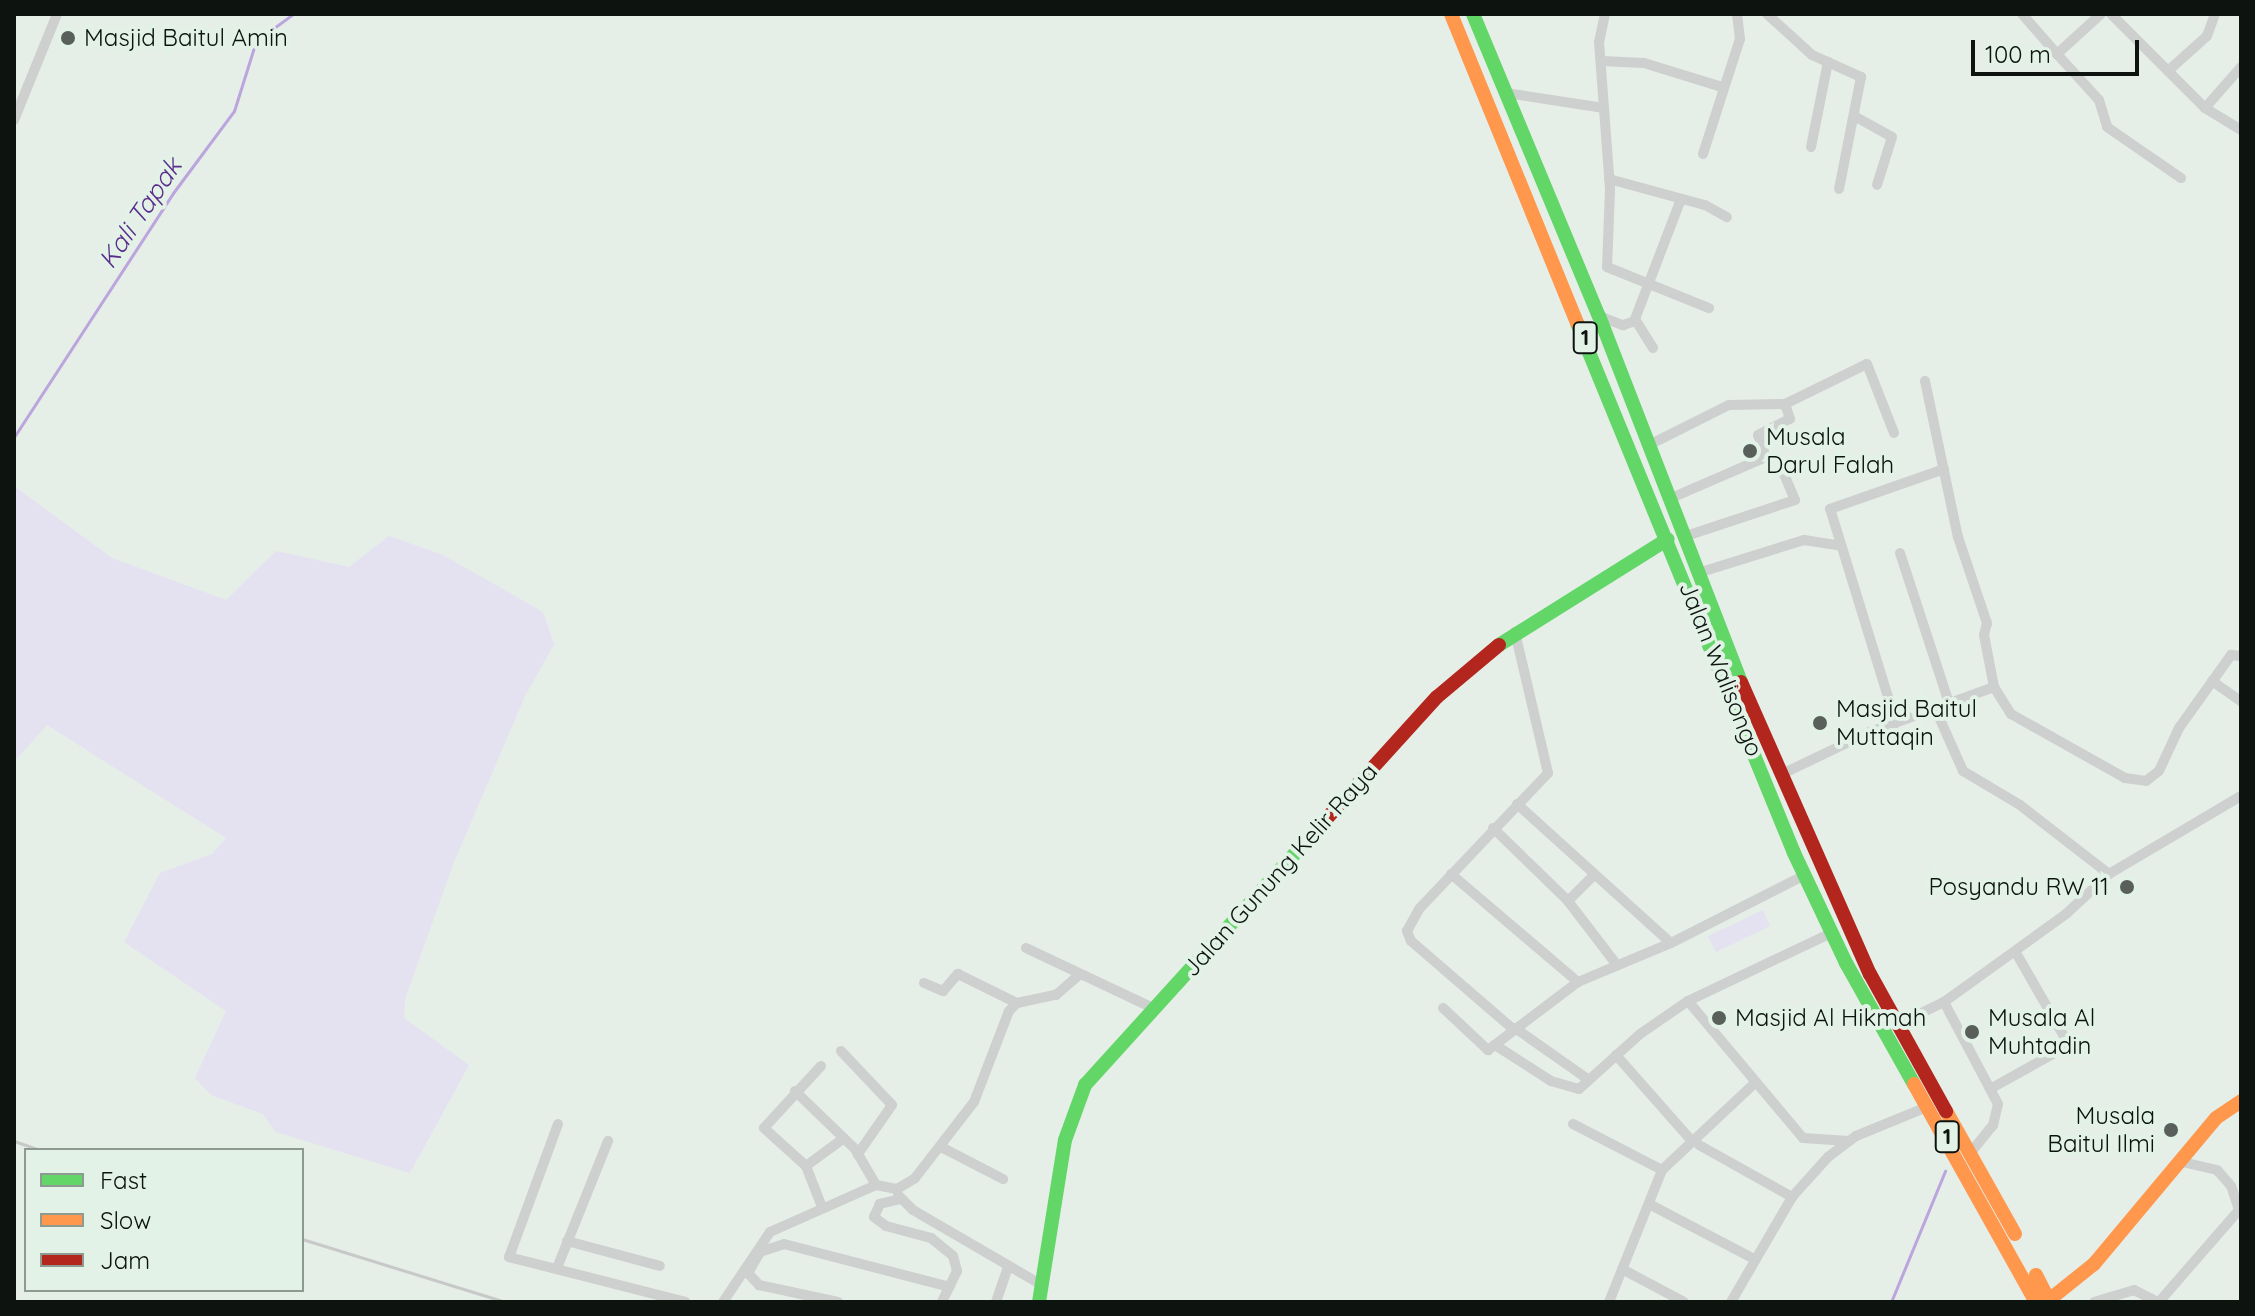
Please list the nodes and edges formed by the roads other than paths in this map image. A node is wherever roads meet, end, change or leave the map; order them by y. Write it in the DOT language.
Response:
graph roads {
  1 [pos="57,14"];
  2 [pos="1451,14"];
  3 [pos="1473,14"];
  4 [pos="1605,14"];
  5 [pos="1737,14"];
  6 [pos="1767,14"];
  7 [pos="2022,14"];
  8 [pos="2101,14"];
  9 [pos="2111,14"];
  10 [pos="2215,14"];
  11 [pos="2057,54"];
  12 [pos="1602,61"];
  13 [pos="1828,62"];
  14 [pos="2241,67"];
  15 [pos="2168,71"];
  16 [pos="1722,87"];
  17 [pos="1506,93"];
  18 [pos="1604,108"];
  19 [pos="2205,108"];
  20 [pos="15,112"];
  21 [pos="1856,117"];
  22 [pos="2241,130"];
  23 [pos="1811,147"];
  24 [pos="1703,154"];
  25 [pos="2181,178"];
  26 [pos="1609,179"];
  27 [pos="1877,185"];
  28 [pos="1839,189"];
  29 [pos="1680,202"];
  30 [pos="1727,217"];
  31 [pos="1649,286"];
  32 [pos="1709,308"];
  33 [pos="1599,316"];
  34 [pos="1635,321"];
  35 [pos="1653,348"];
  36 [pos="1925,381"];
  37 [pos="1785,404"];
  38 [pos="1894,433"];
  39 [pos="1649,445"];
  40 [pos="1944,469"];
  41 [pos="1783,472"];
  42 [pos="1669,499"];
  43 [pos="1676,538"];
  44 [pos="1837,545"];
  45 [pos="1900,553"];
  46 [pos="1698,573"];
  47 [pos="1515,632"];
  48 [pos="2241,656"];
  49 [pos="2212,681"];
  50 [pos="1994,687"];
  51 [pos="2241,701"];
  52 [pos="1949,703"];
  53 [pos="1935,708"];
  54 [pos="1896,723"];
  55 [pos="1784,773"];
  56 [pos="2241,796"];
  57 [pos="1517,804"];
  58 [pos="1493,828"];
  59 [pos="1451,874"];
  60 [pos="2109,874"];
  61 [pos="1805,875"];
  62 [pos="1593,876"];
  63 [pos="1568,901"];
  64 [pos="1831,933"];
  65 [pos="1671,943"];
  66 [pos="1026,948"];
  67 [pos="2015,951"];
  68 [pos="1617,965"];
  69 [pos="1079,975"];
  70 [pos="1578,982"];
  71 [pos="924,983"];
  72 [pos="1688,1001"];
  73 [pos="1944,1002"];
  74 [pos="1017,1003"];
  75 [pos="1443,1008"];
  76 [pos="1155,1009"];
  77 [pos="1899,1024"];
  78 [pos="1514,1029"];
  79 [pos="1495,1045"];
  80 [pos="841,1051"];
  81 [pos="1616,1055"];
  82 [pos="821,1066"];
  83 [pos="1589,1080"];
  84 [pos="1755,1083"];
  85 [pos="1990,1089"];
  86 [pos="795,1091"];
  87 [pos="2241,1101"];
  88 [pos="1929,1106"];
  89 [pos="558,1124"];
  90 [pos="1573,1124"];
  91 [pos="844,1138"];
  92 [pos="608,1141"];
  93 [pos="1850,1141"];
  94 [pos="1695,1142"];
  95 [pos="941,1147"];
  96 [pos="1972,1151"];
  97 [pos="858,1154"];
  98 [pos="2178,1161"];
  99 [pos="806,1166"];
  100 [pos="1662,1170"];
  101 [pos="1003,1179"];
  102 [pos="876,1185"];
  103 [pos="899,1194"];
  104 [pos="1792,1197"];
  105 [pos="1649,1204"];
  106 [pos="822,1207"];
  107 [pos="1994,1207"];
  108 [pos="567,1241"];
  109 [pos="1754,1259"];
  110 [pos="660,1266"];
  111 [pos="1008,1267"];
  112 [pos="557,1268"];
  113 [pos="1622,1269"];
  114 [pos="1042,1285"];
  115 [pos="950,1287"];
  116 [pos="2045,1301"];
  117 [pos="685,1302"];
  118 [pos="723,1302"];
  119 [pos="838,1302"];
  120 [pos="942,1302"];
  121 [pos="996,1302"];
  122 [pos="1039,1302"];
  123 [pos="1609,1302"];
  124 [pos="1684,1302"];
  125 [pos="1731,1302"];
  126 [pos="2094,1302"];
  127 [pos="2158,1302"];
  1 -- 20 [label="street"];
  2 -- 43 [label="main road, Jalan Walisongo / 1"];
  3 -- 17 [label="main road, Jalan Walisongo / 1"];
  4 -- 12 [label="street"];
  5 -- 16 [label="street"];
  6 -- 13 [label="street"];
  7 -- 11 [label="street"];
  8 -- 11 [label="street"];
  9 -- 15 [label="street"];
  10 -- 15 [label="street"];
  11 -- 25 [label="street"];
  12 -- 16 [label="street"];
  12 -- 18 [label="street"];
  13 -- 21 [label="street"];
  13 -- 23 [label="street"];
  14 -- 19 [label="street"];
  15 -- 19 [label="street"];
  16 -- 24 [label="street"];
  17 -- 18 [label="street"];
  17 -- 33 [label="main road, Jalan Walisongo / 1"];
  18 -- 26 [label="street"];
  19 -- 22 [label="street"];
  21 -- 27 [label="street"];
  21 -- 28 [label="street"];
  26 -- 29 [label="street"];
  26 -- 31 [label="street"];
  29 -- 30 [label="street"];
  29 -- 31 [label="street"];
  31 -- 32 [label="street"];
  31 -- 34 [label="street"];
  33 -- 34 [label="street"];
  33 -- 39 [label="main road, Jalan Walisongo / 1"];
  34 -- 35 [label="street"];
  36 -- 40 [label="street"];
  37 -- 38 [label="street"];
  37 -- 39 [label="street"];
  37 -- 42 [label="street"];
  39 -- 42 [label="main road, Jalan Walisongo / 1"];
  40 -- 44 [label="street"];
  40 -- 50 [label="street"];
  41 -- 43 [label="street"];
  42 -- 43 [label="main road, Jalan Walisongo / 1"];
  43 -- 46 [label="main road, Jalan Walisongo / 1"];
  43 -- 47 [label="main road, Jalan Gunung Kelir Raya"];
  43 -- 61 [label="main road, Jalan Walisongo / 1"];
  44 -- 46 [label="street"];
  44 -- 54 [label="street"];
  45 -- 52 [label="street"];
  46 -- 55 [label="main road, Jalan Walisongo / 1"];
  47 -- 57 [label="street"];
  47 -- 76 [label="main road, Jalan Gunung Kelir Raya"];
  48 -- 49 [label="street"];
  49 -- 50 [label="street"];
  49 -- 51 [label="street"];
  50 -- 52 [label="street"];
  52 -- 53 [label="street"];
  53 -- 54 [label="street"];
  53 -- 60 [label="street"];
  54 -- 55 [label="street"];
  55 -- 77 [label="main road, Jalan Walisongo / 1"];
  56 -- 60 [label="street"];
  57 -- 58 [label="street"];
  57 -- 62 [label="street"];
  58 -- 59 [label="street"];
  58 -- 63 [label="street"];
  59 -- 70 [label="street"];
  59 -- 78 [label="street"];
  60 -- 67 [label="street"];
  61 -- 64 [label="main road, Jalan Walisongo / 1"];
  61 -- 65 [label="street"];
  62 -- 63 [label="street"];
  62 -- 65 [label="street"];
  63 -- 68 [label="street"];
  64 -- 72 [label="street"];
  64 -- 88 [label="main road, Jalan Walisongo / 1"];
  65 -- 68 [label="street"];
  66 -- 69 [label="street"];
  67 -- 73 [label="street"];
  67 -- 85 [label="street"];
  68 -- 70 [label="street"];
  69 -- 74 [label="street"];
  69 -- 76 [label="street"];
  70 -- 78 [label="street"];
  71 -- 74 [label="street"];
  72 -- 81 [label="street"];
  72 -- 84 [label="street"];
  73 -- 77 [label="street"];
  73 -- 85 [label="street"];
  74 -- 95 [label="street"];
  75 -- 79 [label="street"];
  76 -- 114 [label="main road, Jalan Gunung Kelir Raya"];
  77 -- 96 [label="main road, Jalan Walisongo / 1"];
  78 -- 79 [label="street"];
  78 -- 83 [label="street"];
  79 -- 83 [label="street"];
  80 -- 97 [label="street"];
  81 -- 83 [label="street"];
  81 -- 94 [label="street"];
  82 -- 86 [label="street"];
  84 -- 93 [label="street"];
  84 -- 94 [label="street"];
  85 -- 96 [label="street"];
  86 -- 91 [label="street"];
  86 -- 99 [label="street"];
  87 -- 98 [label="main road"];
  88 -- 93 [label="street"];
  88 -- 107 [label="main road, Jalan Walisongo / 1"];
  89 -- 112 [label="street"];
  90 -- 100 [label="street"];
  91 -- 97 [label="street"];
  91 -- 99 [label="street"];
  92 -- 108 [label="street"];
  93 -- 104 [label="street"];
  94 -- 100 [label="street"];
  94 -- 104 [label="street"];
  95 -- 101 [label="street"];
  95 -- 103 [label="street"];
  96 -- 107 [label="main road, Jalan Walisongo / 1"];
  97 -- 102 [label="street"];
  98 -- 116 [label="main road"];
  98 -- 127 [label="street"];
  99 -- 106 [label="street"];
  100 -- 105 [label="street"];
  102 -- 103 [label="street"];
  102 -- 106 [label="street"];
  103 -- 111 [label="street"];
  103 -- 115 [label="street"];
  104 -- 109 [label="street"];
  105 -- 109 [label="street"];
  105 -- 113 [label="street"];
  106 -- 118 [label="street"];
  107 -- 116 [label="main road, Jalan Walisongo / 1"];
  108 -- 110 [label="street"];
  108 -- 112 [label="street"];
  109 -- 125 [label="street"];
  111 -- 114 [label="street"];
  111 -- 121 [label="street"];
  112 -- 117 [label="street"];
  113 -- 123 [label="street"];
  113 -- 124 [label="street"];
  114 -- 122 [label="main road, Jalan Gunung Kelir Raya"];
  115 -- 119 [label="street"];
  115 -- 120 [label="street"];
  126 -- 127 [label="street"];
}
